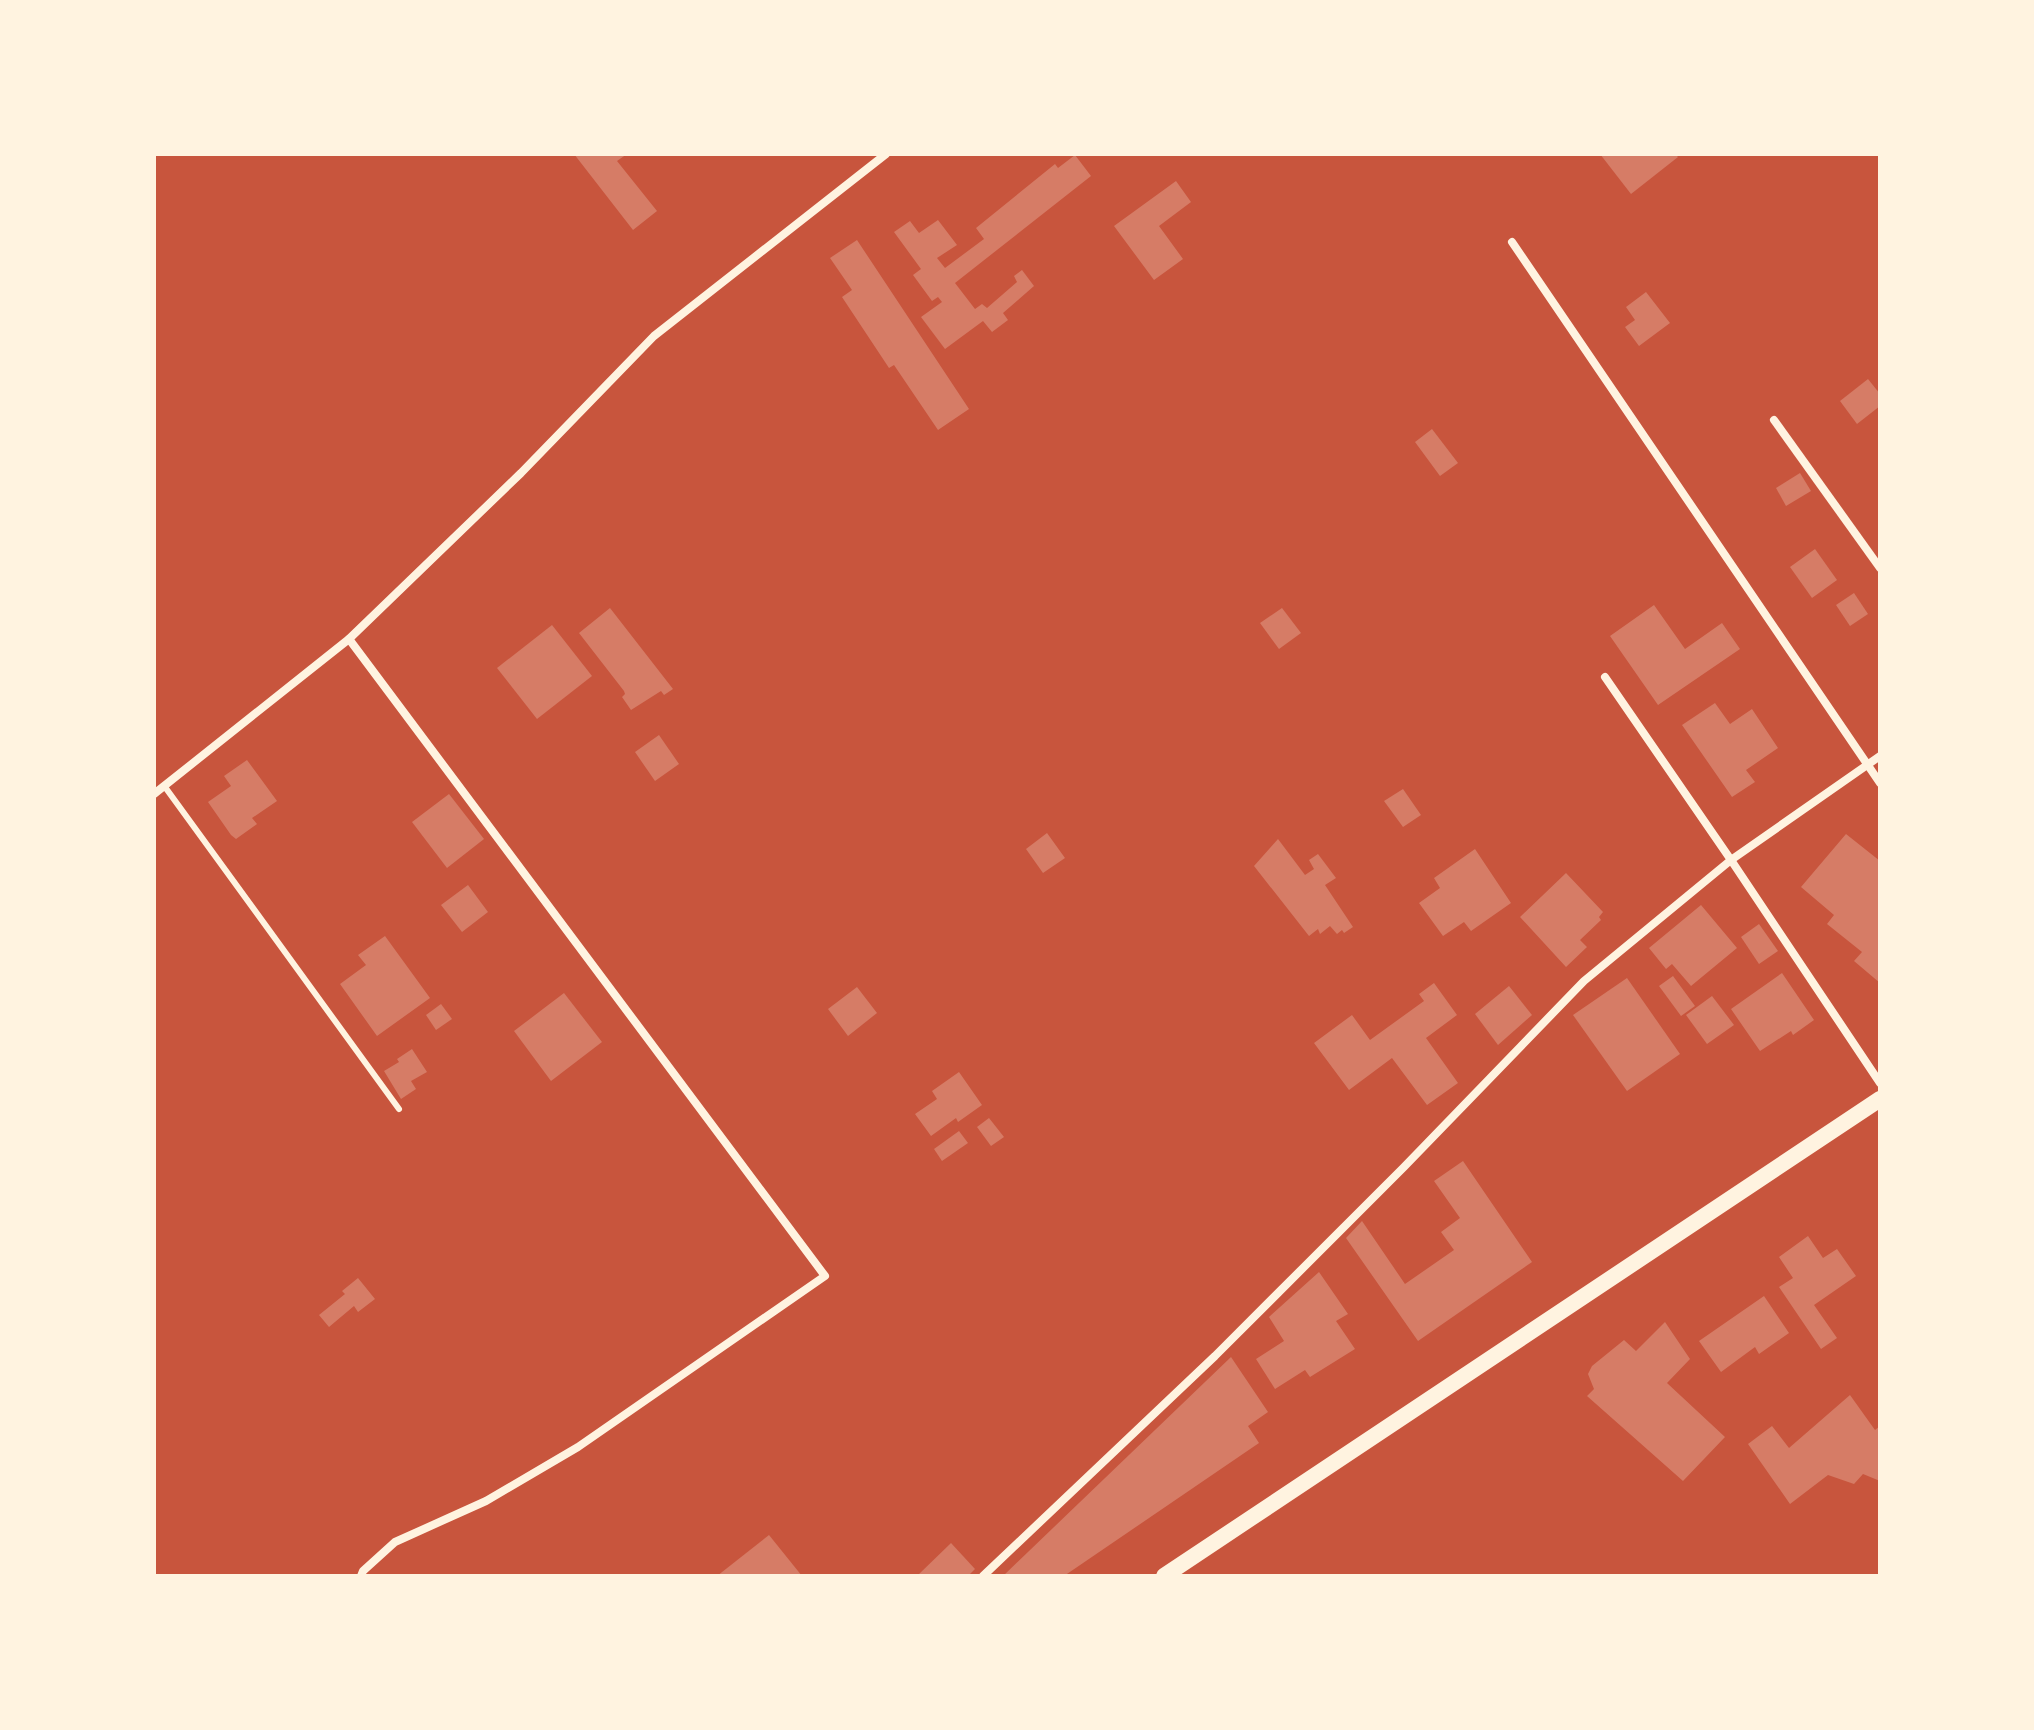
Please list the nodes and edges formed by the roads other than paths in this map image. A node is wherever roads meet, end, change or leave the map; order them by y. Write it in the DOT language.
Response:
graph roads {
  1 [pos="886,154"];
  2 [pos="1512,242"];
  3 [pos="1774,420"];
  4 [pos="1880,568"];
  5 [pos="349,639"];
  6 [pos="1605,677"];
  7 [pos="1880,756"];
  8 [pos="1868,765"];
  9 [pos="1880,783"];
  10 [pos="165,787"];
  11 [pos="154,794"];
  12 [pos="1731,860"];
  13 [pos="1880,1083"];
  14 [pos="1880,1099"];
  15 [pos="399,1109"];
  16 [pos="1186,1570"];
  17 [pos="361,1576"];
  18 [pos="983,1576"];
  19 [pos="1164,1576"];
  1 -- 5 [label="street"];
  2 -- 8 [label="street"];
  3 -- 4 [label="street"];
  5 -- 10 [label="street"];
  5 -- 17 [label="street"];
  6 -- 12 [label="street"];
  7 -- 8 [label="street"];
  8 -- 9 [label="street"];
  8 -- 12 [label="street"];
  10 -- 11 [label="street"];
  10 -- 15 [label="lane"];
  12 -- 13 [label="street"];
  12 -- 18 [label="street"];
  14 -- 16 [label="main road"];
  16 -- 19 [label="main road"];
}
